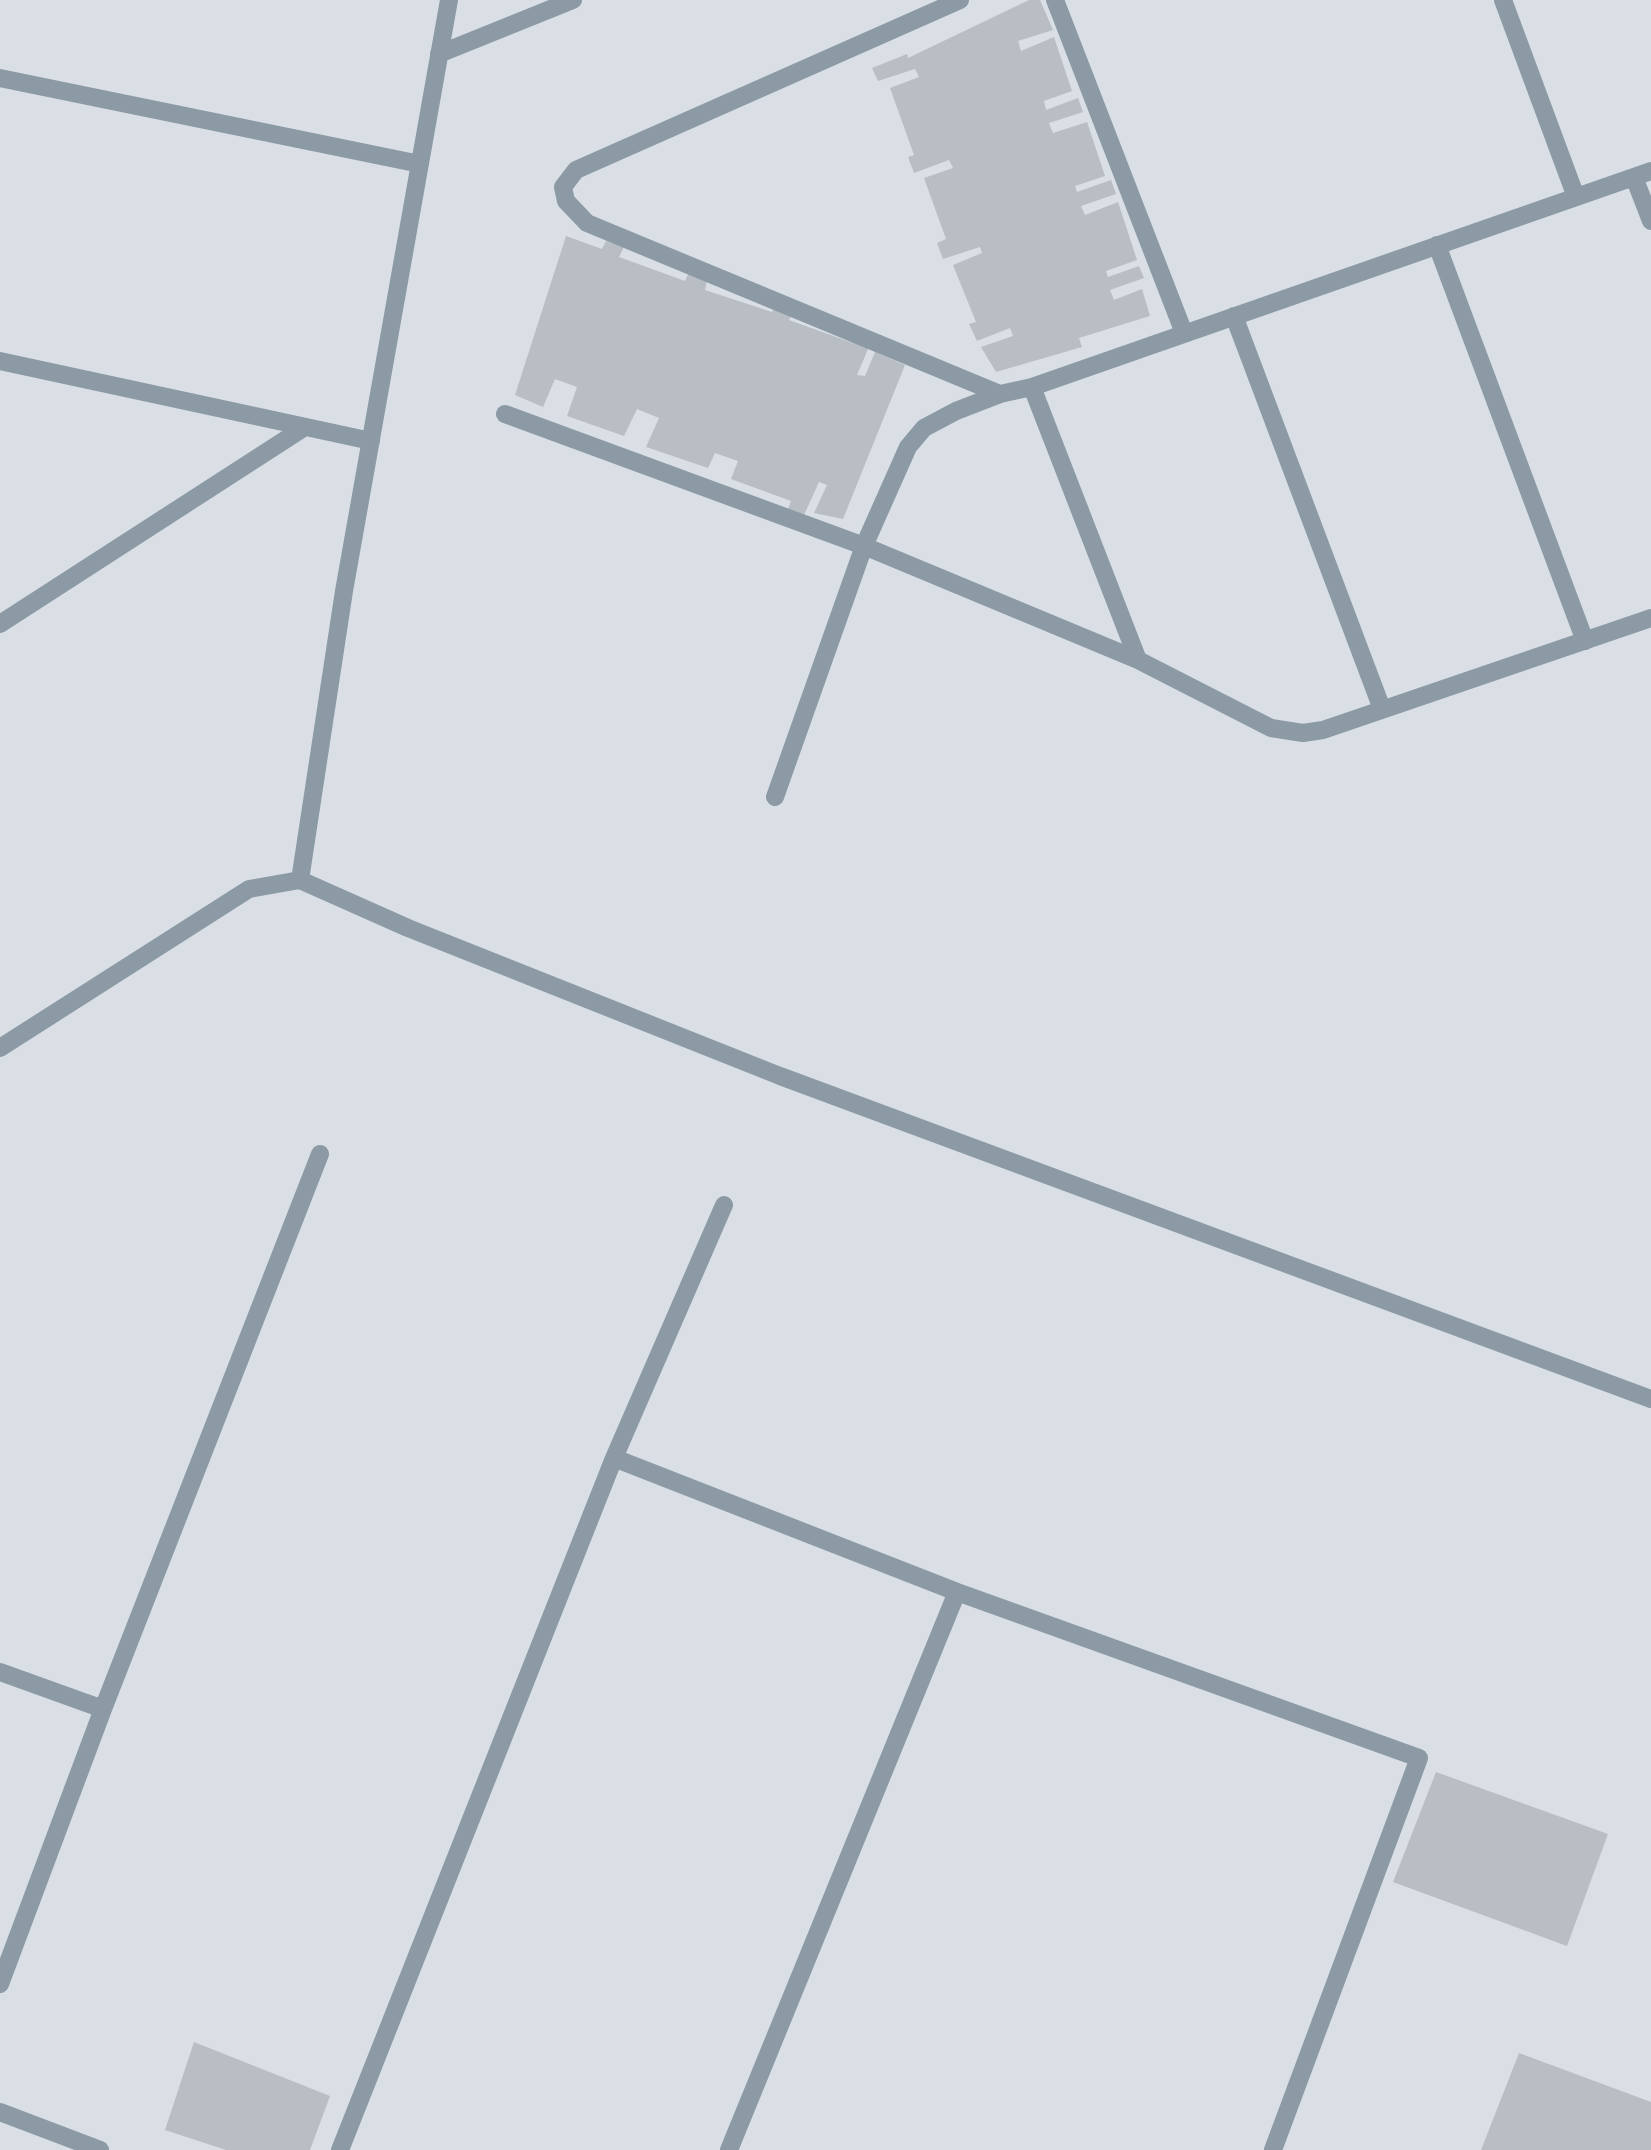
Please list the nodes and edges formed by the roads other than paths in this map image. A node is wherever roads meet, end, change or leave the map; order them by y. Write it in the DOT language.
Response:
graph roads {
  1 [pos="449,0"];
  2 [pos="573,0"];
  3 [pos="960,0"];
  4 [pos="1055,0"];
  5 [pos="1503,0"];
  6 [pos="439,54"];
  7 [pos="0,78"];
  8 [pos="420,164"];
  9 [pos="1643,174"];
  10 [pos="1576,197"];
  11 [pos="1651,221"];
  12 [pos="1437,245"];
  13 [pos="1234,316"];
  14 [pos="1184,333"];
  15 [pos="0,360"];
  16 [pos="1032,387"];
  17 [pos="1000,394"];
  18 [pos="505,414"];
  19 [pos="305,427"];
  20 [pos="371,441"];
  21 [pos="864,546"];
  22 [pos="1651,618"];
  23 [pos="0,625"];
  24 [pos="1586,641"];
  25 [pos="1138,660"];
  26 [pos="1382,709"];
  27 [pos="775,797"];
  28 [pos="300,880"];
  29 [pos="0,1048"];
  30 [pos="320,1154"];
  31 [pos="724,1205"];
  32 [pos="1651,1399"];
  33 [pos="614,1458"];
  34 [pos="957,1592"];
  35 [pos="0,1672"];
  36 [pos="103,1709"];
  37 [pos="0,1984"];
  38 [pos="0,2112"];
  39 [pos="100,2150"];
  40 [pos="340,2150"];
  41 [pos="729,2150"];
  42 [pos="1273,2150"];
  1 -- 6 [label="street"];
  2 -- 6 [label="street"];
  3 -- 17 [label="street"];
  4 -- 14 [label="street"];
  5 -- 10 [label="street"];
  6 -- 8 [label="street"];
  7 -- 8 [label="street"];
  8 -- 20 [label="street"];
  9 -- 10 [label="street"];
  9 -- 11 [label="street"];
  10 -- 12 [label="street"];
  12 -- 13 [label="street"];
  12 -- 24 [label="street"];
  13 -- 14 [label="street"];
  13 -- 26 [label="street"];
  14 -- 16 [label="street"];
  15 -- 19 [label="street"];
  16 -- 17 [label="street"];
  16 -- 25 [label="street"];
  17 -- 21 [label="street"];
  18 -- 21 [label="street"];
  19 -- 20 [label="street"];
  19 -- 23 [label="street"];
  20 -- 28 [label="street"];
  21 -- 25 [label="street"];
  21 -- 27 [label="street"];
  22 -- 24 [label="street"];
  24 -- 26 [label="street"];
  25 -- 26 [label="street"];
  28 -- 29 [label="street"];
  28 -- 32 [label="street"];
  30 -- 36 [label="street"];
  31 -- 33 [label="street"];
  33 -- 34 [label="street"];
  33 -- 40 [label="street"];
  34 -- 41 [label="street"];
  34 -- 42 [label="street"];
  35 -- 36 [label="street"];
  36 -- 37 [label="street"];
  38 -- 39 [label="street"];
}
